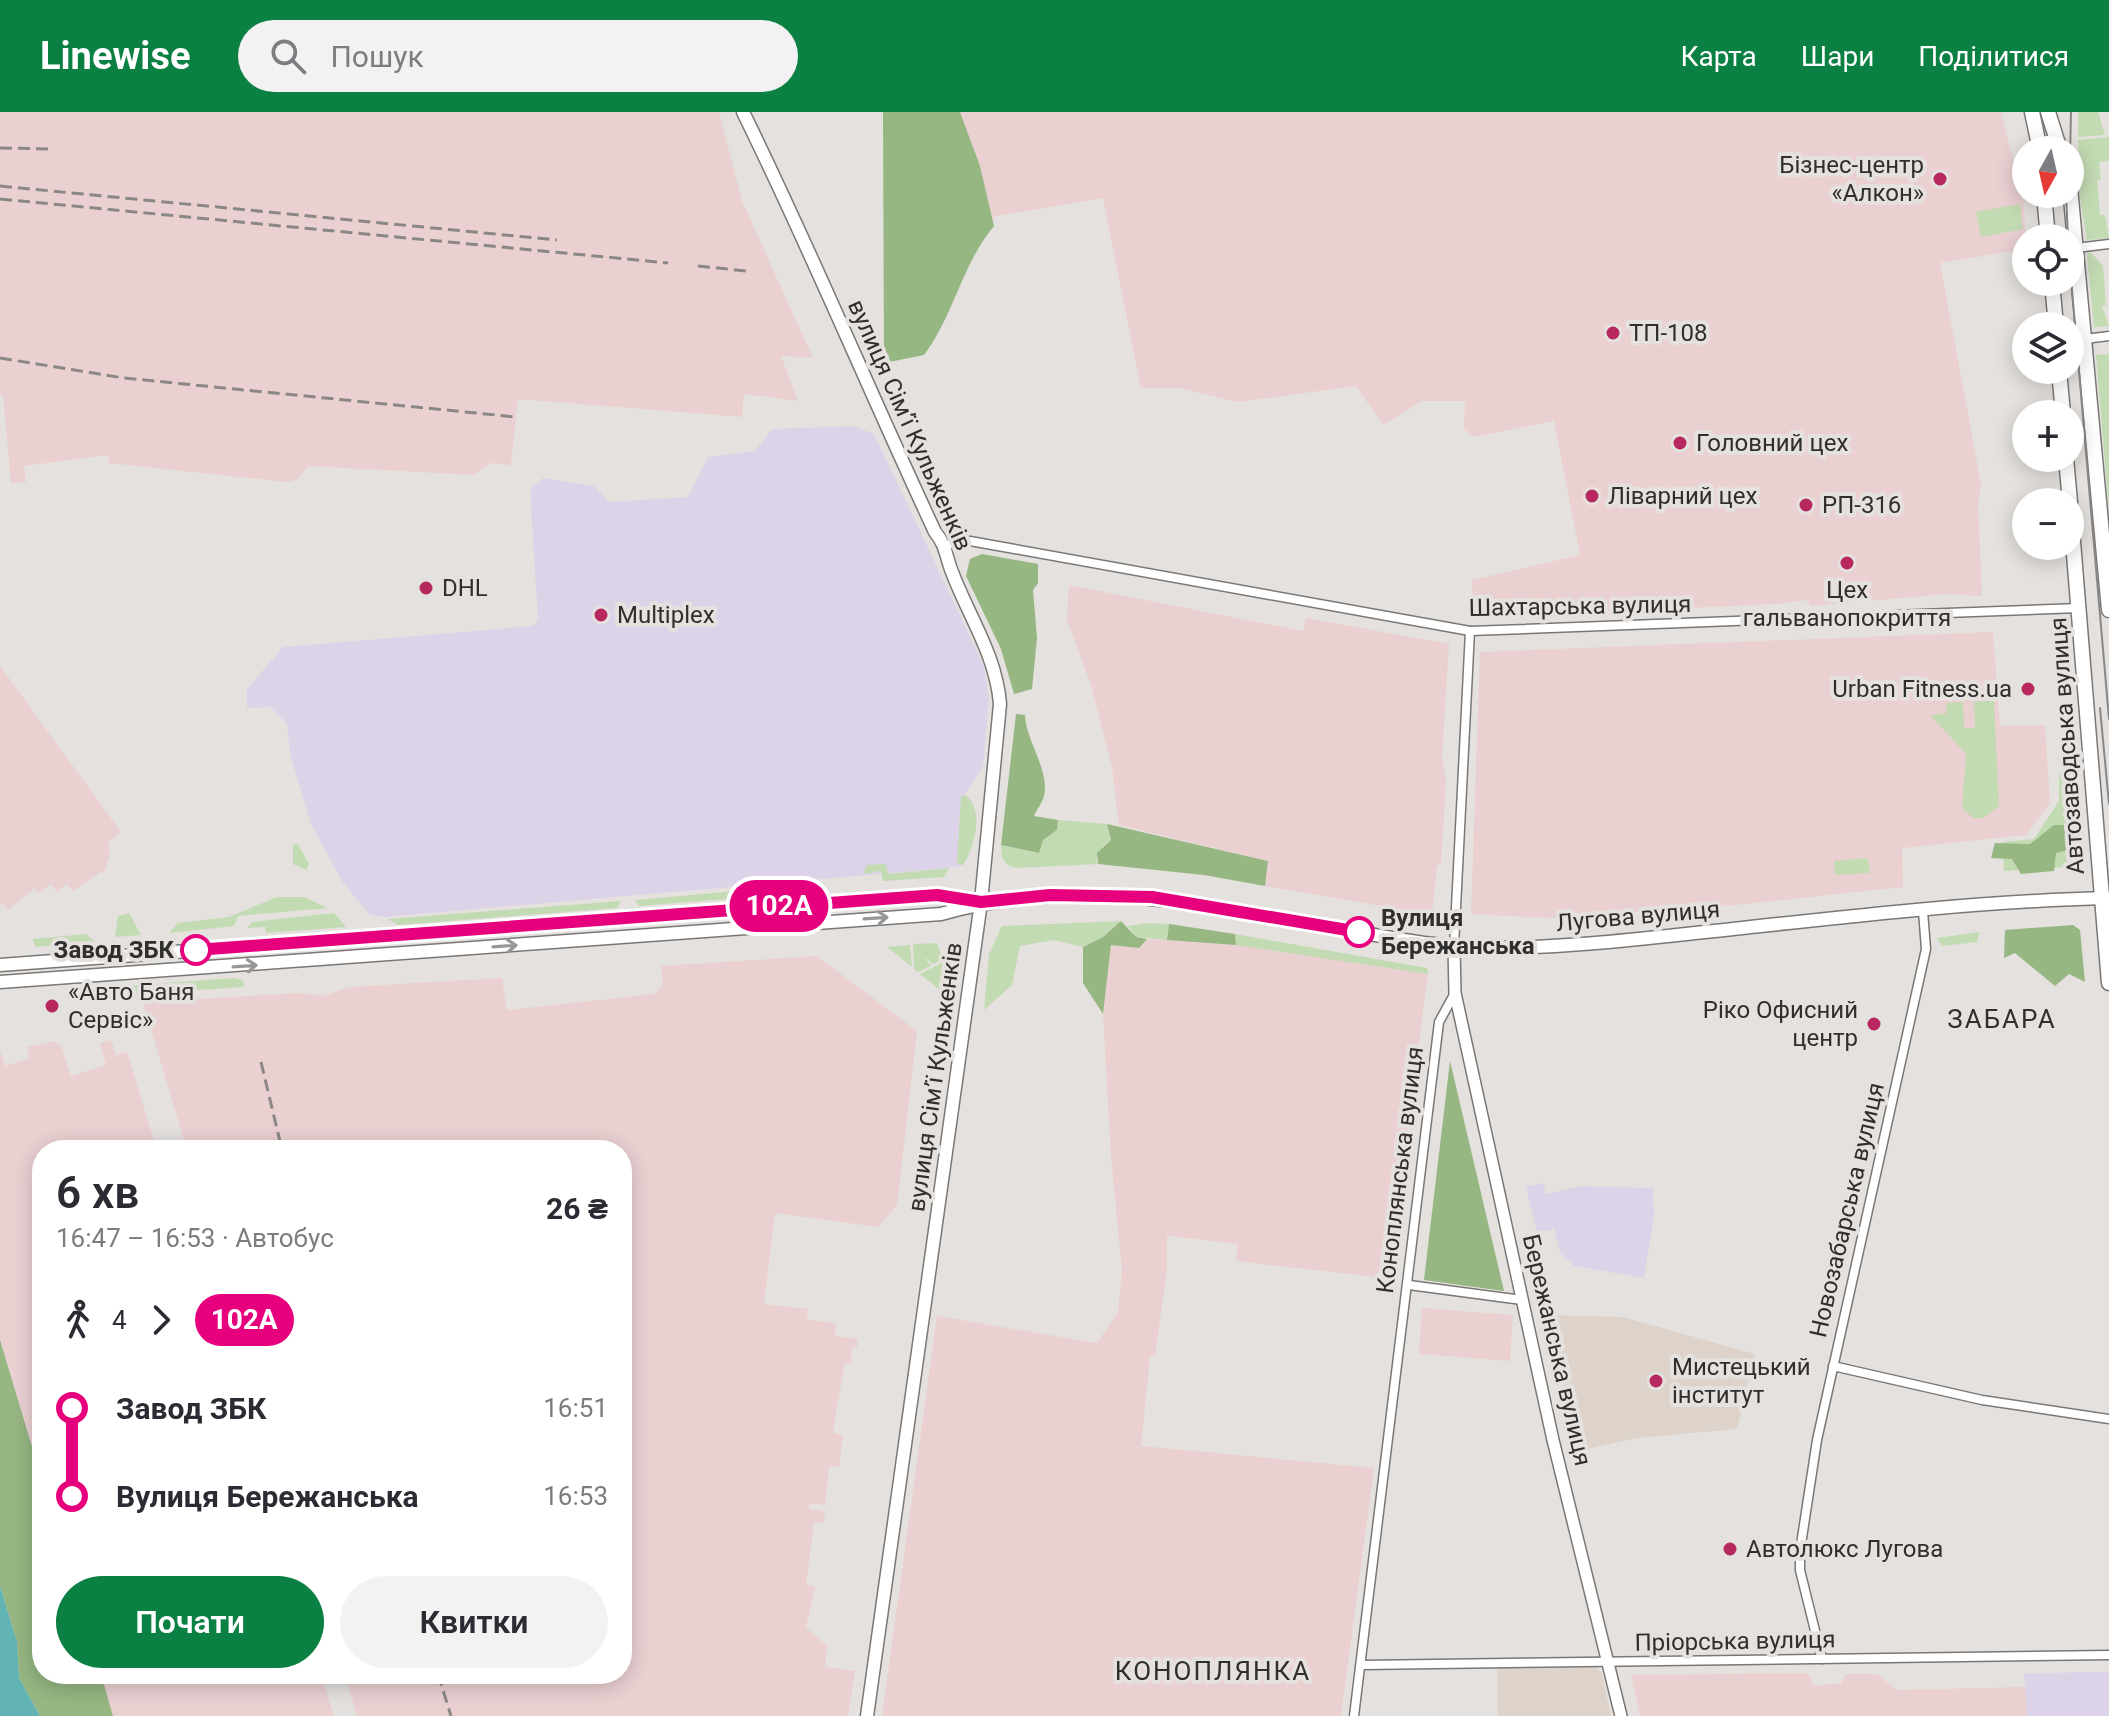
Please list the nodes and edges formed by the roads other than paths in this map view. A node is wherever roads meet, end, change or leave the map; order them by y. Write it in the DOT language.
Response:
graph roads {
  1 [pos="743,112"];
  2 [pos="2032,112"];
  3 [pos="2048,112"];
  4 [pos="2037,136"];
  5 [pos="2056,136"];
  6 [pos="2109,244"];
  7 [pos="2084,247"];
  8 [pos="2081,296"];
  9 [pos="2109,336"];
  10 [pos="2085,339"];
  11 [pos="945,545"];
  12 [pos="2075,560"];
  13 [pos="2079,608"];
  14 [pos="2109,610"];
  15 [pos="1470,631"];
  16 [pos="2105,898"];
  17 [pos="981,902"];
  18 [pos="1923,911"];
  19 [pos="1454,947"];
  20 [pos="0,965"];
  21 [pos="0,982"];
  22 [pos="2109,983"];
  23 [pos="1455,993"];
  24 [pos="1409,1285"];
  25 [pos="1522,1300"];
  26 [pos="1833,1366"];
  27 [pos="2109,1419"];
  28 [pos="2109,1655"];
  29 [pos="1822,1659"];
  30 [pos="1609,1662"];
  31 [pos="1362,1665"];
  32 [pos="867,1716"];
  33 [pos="1354,1716"];
  34 [pos="1621,1716"];
  1 -- 11 [label="main road, вулиця Сімʼї Кульженків"];
  2 -- 4 [label="main road"];
  3 -- 5 [label="main road"];
  6 -- 7 [label="street"];
  8 -- 10 [label="main road"];
  9 -- 10 [label="street"];
  10 -- 14 [label="main road"];
  11 -- 15 [label="street, Шахтарська вулиця"];
  11 -- 17 [label="main road, вулиця Сімʼї Кульженків"];
  12 -- 13 [label="main road, Автозаводська вулиця"];
  13 -- 15 [label="street, Шахтарська вулиця"];
  13 -- 16 [label="main road, Автозаводська вулиця"];
  15 -- 19 [label="street, Коноплянська вулиця"];
  16 -- 18 [label="main road, Лугова вулиця"];
  16 -- 22 [label="main road, Автозаводська вулиця"];
  17 -- 19 [label="main road, Лугова вулиця"];
  17 -- 20 [label="main road, Лугова вулиця"];
  21 -- 17 [label="main road, Лугова вулиця, one-way"];
  17 -- 32 [label="main road, вулиця Сімʼї Кульженків"];
  18 -- 19 [label="main road, Лугова вулиця"];
  18 -- 26 [label="street, Новозабарська вулиця"];
  19 -- 23 [label="street, Коноплянська вулиця"];
  23 -- 24 [label="street, Коноплянська вулиця"];
  23 -- 25 [label="street, Бережанська вулиця"];
  24 -- 25 [label="street"];
  24 -- 31 [label="street, Коноплянська вулиця"];
  25 -- 30 [label="street, Бережанська вулиця"];
  26 -- 27 [label="street"];
  26 -- 29 [label="street, Новозабарська вулиця"];
  28 -- 29 [label="street, Пріорська вулиця"];
  29 -- 30 [label="street, Пріорська вулиця"];
  30 -- 31 [label="street, Пріорська вулиця"];
  30 -- 34 [label="street, Бережанська вулиця"];
  31 -- 33 [label="street, Коноплянська вулиця"];
}
